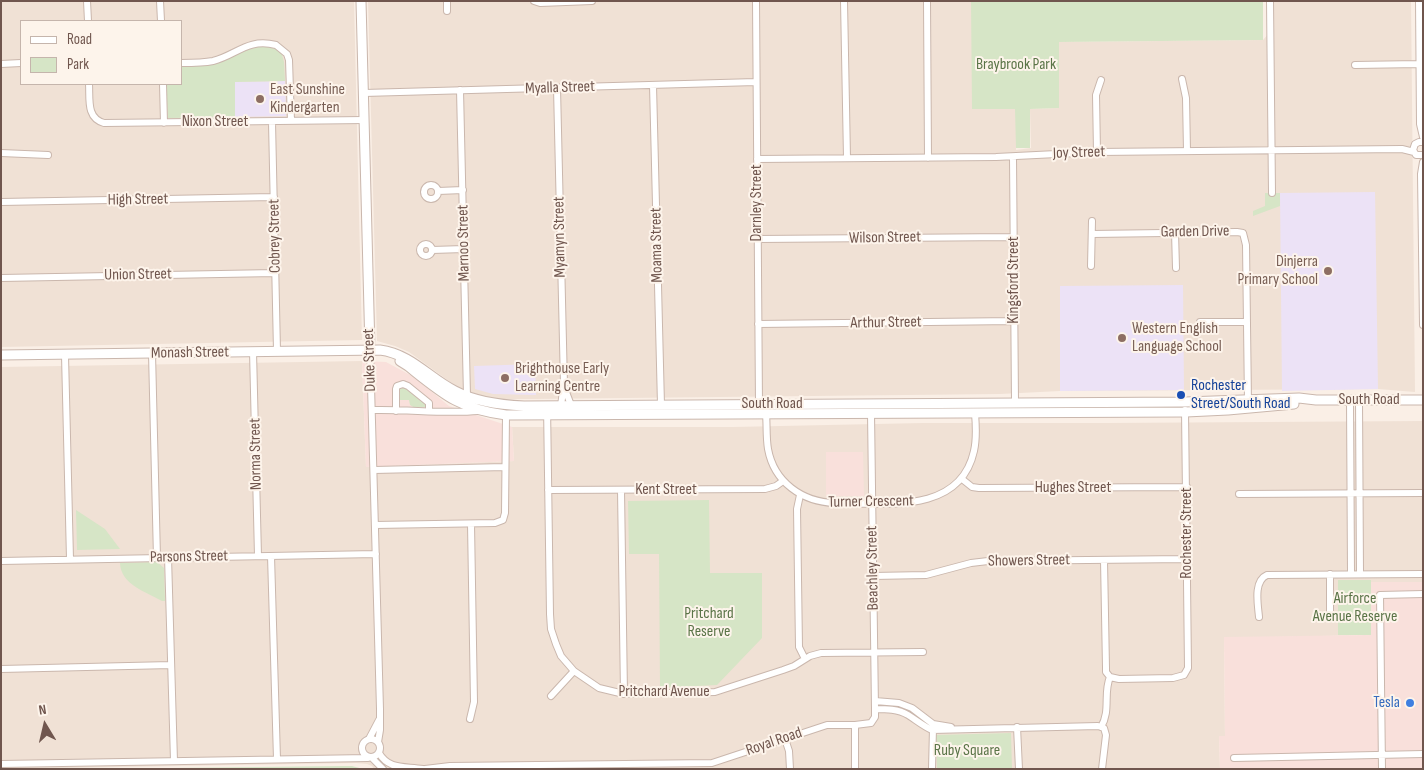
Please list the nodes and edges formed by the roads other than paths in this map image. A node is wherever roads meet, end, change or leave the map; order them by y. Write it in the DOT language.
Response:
graph roads {
  1 [pos="87,1"];
  2 [pos="160,1"];
  3 [pos="362,1"];
  4 [pos="447,1"];
  5 [pos="534,1"];
  6 [pos="592,1"];
  7 [pos="756,1"];
  8 [pos="844,1"];
  9 [pos="927,1"];
  10 [pos="1270,1"];
  11 [pos="1419,1"];
  12 [pos="447,11"];
  13 [pos="88,20"];
  14 [pos="161,20"];
  15 [pos="20,63"];
  16 [pos="182,63"];
  17 [pos="1,64"];
  18 [pos="1419,64"];
  19 [pos="1355,65"];
  20 [pos="1182,79"];
  21 [pos="1101,80"];
  22 [pos="756,82"];
  23 [pos="89,85"];
  24 [pos="163,85"];
  25 [pos="653,85"];
  26 [pos="557,88"];
  27 [pos="460,90"];
  28 [pos="364,93"];
  29 [pos="364,120"];
  30 [pos="291,121"];
  31 [pos="272,122"];
  32 [pos="164,123"];
  33 [pos="1420,124"];
  34 [pos="1423,137"];
  35 [pos="1418,149"];
  36 [pos="1187,151"];
  37 [pos="1272,151"];
  38 [pos="1097,152"];
  39 [pos="1,154"];
  40 [pos="48,155"];
  41 [pos="1013,157"];
  42 [pos="847,158"];
  43 [pos="928,158"];
  44 [pos="757,159"];
  45 [pos="1423,162"];
  46 [pos="1421,174"];
  47 [pos="463,190"];
  48 [pos="438,191"];
  49 [pos="1272,193"];
  50 [pos="274,197"];
  51 [pos="1,202"];
  52 [pos="1092,221"];
  53 [pos="1175,232"];
  54 [pos="1092,234"];
  55 [pos="1013,236"];
  56 [pos="757,239"];
  57 [pos="464,249"];
  58 [pos="432,250"];
  59 [pos="1091,266"];
  60 [pos="1176,268"];
  61 [pos="275,273"];
  62 [pos="1,278"];
  63 [pos="1014,321"];
  64 [pos="1200,322"];
  65 [pos="1247,322"];
  66 [pos="758,324"];
  67 [pos="1423,325"];
  68 [pos="370,350"];
  69 [pos="253,351"];
  70 [pos="276,351"];
  71 [pos="152,353"];
  72 [pos="65,355"];
  73 [pos="4,356"];
  74 [pos="564,385"];
  75 [pos="467,396"];
  76 [pos="1354,400"];
  77 [pos="1423,400"];
  78 [pos="1015,402"];
  79 [pos="1185,402"];
  80 [pos="759,404"];
  81 [pos="1248,404"];
  82 [pos="561,405"];
  83 [pos="571,405"];
  84 [pos="660,405"];
  85 [pos="870,408"];
  86 [pos="372,410"];
  87 [pos="429,410"];
  88 [pos="546,410"];
  89 [pos="396,411"];
  90 [pos="480,411"];
  91 [pos="976,412"];
  92 [pos="1015,412"];
  93 [pos="1186,412"];
  94 [pos="506,414"];
  95 [pos="766,414"];
  96 [pos="505,467"];
  97 [pos="374,470"];
  98 [pos="962,479"];
  99 [pos="783,481"];
  100 [pos="1187,487"];
  101 [pos="548,490"];
  102 [pos="621,490"];
  103 [pos="1359,493"];
  104 [pos="1423,493"];
  105 [pos="1239,494"];
  106 [pos="1351,494"];
  107 [pos="800,495"];
  108 [pos="872,503"];
  109 [pos="471,524"];
  110 [pos="375,525"];
  111 [pos="376,554"];
  112 [pos="258,556"];
  113 [pos="271,556"];
  114 [pos="157,558"];
  115 [pos="168,558"];
  116 [pos="70,559"];
  117 [pos="1187,559"];
  118 [pos="1,560"];
  119 [pos="1104,560"];
  120 [pos="1330,574"];
  121 [pos="1351,574"];
  122 [pos="1360,574"];
  123 [pos="1423,574"];
  124 [pos="873,576"];
  125 [pos="1423,594"];
  126 [pos="1330,615"];
  127 [pos="1259,617"];
  128 [pos="874,652"];
  129 [pos="923,652"];
  130 [pos="805,658"];
  131 [pos="171,665"];
  132 [pos="1,669"];
  133 [pos="574,671"];
  134 [pos="1110,677"];
  135 [pos="624,694"];
  136 [pos="551,696"];
  137 [pos="875,701"];
  138 [pos="912,708"];
  139 [pos="875,709"];
  140 [pos="907,714"];
  141 [pos="470,719"];
  142 [pos="379,720"];
  143 [pos="871,723"];
  144 [pos="855,725"];
  145 [pos="933,727"];
  146 [pos="1017,727"];
  147 [pos="1101,727"];
  148 [pos="369,739"];
  149 [pos="786,739"];
  150 [pos="378,742"];
  151 [pos="361,748"];
  152 [pos="379,753"];
  153 [pos="1423,754"];
  154 [pos="1381,755"];
  155 [pos="344,757"];
  156 [pos="370,758"];
  157 [pos="1234,758"];
  158 [pos="277,759"];
  159 [pos="174,761"];
  160 [pos="1,764"];
  161 [pos="669,766"];
  162 [pos="482,767"];
  163 [pos="605,767"];
  164 [pos="383,769"];
  165 [pos="424,769"];
  166 [pos="790,769"];
  167 [pos="855,769"];
  168 [pos="932,769"];
  169 [pos="1019,769"];
  170 [pos="1102,769"];
  171 [pos="1382,769"];
  1 -- 13 [label="street"];
  2 -- 14 [label="street"];
  3 -- 28 [label="street, Duke Street"];
  4 -- 12 [label="street"];
  5 -- 6 [label="street"];
  7 -- 22 [label="street, Darnley Street"];
  8 -- 42 [label="street"];
  9 -- 43 [label="street"];
  10 -- 37 [label="street"];
  11 -- 18 [label="street"];
  15 -- 17 [label="street"];
  16 -- 30 [label="street"];
  18 -- 19 [label="street"];
  18 -- 33 [label="street"];
  20 -- 36 [label="street"];
  21 -- 38 [label="street"];
  22 -- 25 [label="street, Myalla Street"];
  22 -- 44 [label="street, Darnley Street"];
  23 -- 32 [label="street, Nixon Street"];
  24 -- 32 [label="street"];
  25 -- 26 [label="street, Myalla Street"];
  25 -- 84 [label="street, Moama Street"];
  26 -- 27 [label="street, Myalla Street"];
  26 -- 74 [label="street, Myamyn Street"];
  27 -- 28 [label="street, Myalla Street"];
  27 -- 47 [label="street, Marnoo Street"];
  28 -- 29 [label="street, Duke Street"];
  29 -- 30 [label="street, Nixon Street"];
  29 -- 68 [label="street, Duke Street"];
  30 -- 31 [label="street, Nixon Street"];
  31 -- 32 [label="street, Nixon Street"];
  31 -- 50 [label="street, Cobrey Street"];
  33 -- 34 [label="street"];
  33 -- 35 [label="street"];
  35 -- 37 [label="street, Joy Street"];
  35 -- 46 [label="street"];
  36 -- 37 [label="street, Joy Street"];
  36 -- 38 [label="street, Joy Street"];
  37 -- 49 [label="street"];
  38 -- 41 [label="street, Joy Street"];
  39 -- 40 [label="street"];
  41 -- 43 [label="street, Joy Street"];
  41 -- 55 [label="street, Kingsford Street"];
  42 -- 43 [label="street, Joy Street"];
  42 -- 44 [label="street, Joy Street"];
  44 -- 56 [label="street, Darnley Street"];
  45 -- 46 [label="street"];
  46 -- 67 [label="street"];
  47 -- 48 [label="street"];
  47 -- 57 [label="street, Marnoo Street"];
  50 -- 51 [label="street, High Street"];
  50 -- 61 [label="street, Cobrey Street"];
  52 -- 54 [label="street"];
  53 -- 54 [label="street, Garden Drive"];
  53 -- 60 [label="street"];
  53 -- 65 [label="street, Garden Drive"];
  54 -- 59 [label="street"];
  55 -- 56 [label="street, Wilson Street"];
  55 -- 63 [label="street, Kingsford Street"];
  56 -- 66 [label="street, Darnley Street"];
  57 -- 58 [label="street"];
  57 -- 75 [label="street, Marnoo Street"];
  61 -- 62 [label="street, Union Street"];
  61 -- 70 [label="street, Cobrey Street"];
  63 -- 66 [label="street, Arthur Street"];
  63 -- 78 [label="street, Kingsford Street"];
  64 -- 65 [label="street"];
  65 -- 81 [label="street, Garden Drive"];
  66 -- 80 [label="street, Darnley Street"];
  68 -- 70 [label="street, Monash Street"];
  68 -- 75 [label="street, South Road"];
  68 -- 86 [label="street, Duke Street"];
  68 -- 90 [label="street, South Road"];
  69 -- 70 [label="street, Monash Street"];
  69 -- 71 [label="street, Monash Street"];
  69 -- 112 [label="street, Norma Street"];
  71 -- 72 [label="street, Monash Street"];
  71 -- 114 [label="street"];
  72 -- 73 [label="street, Monash Street"];
  72 -- 116 [label="street"];
  74 -- 82 [label="street, Myamyn Street"];
  74 -- 83 [label="street, Myamyn Street"];
  75 -- 88 [label="street, South Road"];
  76 -- 77 [label="street, South Road"];
  76 -- 81 [label="street, South Road"];
  76 -- 103 [label="street"];
  76 -- 106 [label="street"];
  78 -- 79 [label="street, South Road"];
  78 -- 85 [label="street, South Road"];
  78 -- 92 [label="street"];
  79 -- 81 [label="street, South Road"];
  79 -- 93 [label="street, Rochester Street"];
  80 -- 84 [label="street, South Road"];
  80 -- 85 [label="street, South Road"];
  80 -- 95 [label="street"];
  81 -- 93 [label="street, South Road"];
  82 -- 83 [label="street, South Road"];
  82 -- 88 [label="street, South Road"];
  83 -- 84 [label="street, South Road"];
  85 -- 91 [label="street, South Road"];
  85 -- 95 [label="street, South Road"];
  85 -- 108 [label="street, Beachley Street"];
  86 -- 89 [label="street, South Road"];
  86 -- 97 [label="street, Duke Street"];
  87 -- 89 [label="street, South Road"];
  87 -- 89 [label="street"];
  87 -- 90 [label="street, South Road"];
  88 -- 94 [label="street, South Road"];
  88 -- 95 [label="street, South Road"];
  88 -- 101 [label="street, Pritchard Avenue"];
  90 -- 94 [label="street, South Road"];
  91 -- 92 [label="street, South Road"];
  91 -- 98 [label="street, Turner Crescent"];
  92 -- 93 [label="street, South Road"];
  93 -- 100 [label="street, Rochester Street"];
  94 -- 96 [label="street"];
  95 -- 99 [label="street, Turner Crescent"];
  96 -- 97 [label="street"];
  96 -- 109 [label="street"];
  97 -- 110 [label="street, Duke Street"];
  98 -- 100 [label="street, Hughes Street"];
  98 -- 108 [label="street, Turner Crescent"];
  99 -- 102 [label="street, Kent Street"];
  99 -- 107 [label="street, Turner Crescent"];
  100 -- 117 [label="street, Rochester Street"];
  101 -- 102 [label="street, Kent Street"];
  101 -- 133 [label="street, Pritchard Avenue"];
  102 -- 135 [label="street"];
  103 -- 104 [label="street"];
  103 -- 106 [label="street"];
  103 -- 122 [label="street"];
  105 -- 106 [label="street"];
  106 -- 121 [label="street"];
  107 -- 108 [label="street, Turner Crescent"];
  107 -- 130 [label="street"];
  108 -- 124 [label="street, Beachley Street"];
  109 -- 110 [label="street"];
  109 -- 141 [label="street"];
  110 -- 111 [label="street, Duke Street"];
  111 -- 113 [label="street, Parsons Street"];
  111 -- 142 [label="street, Duke Street"];
  112 -- 113 [label="street, Parsons Street"];
  112 -- 115 [label="street, Parsons Street"];
  113 -- 158 [label="street"];
  114 -- 115 [label="street, Parsons Street"];
  114 -- 116 [label="street, Parsons Street"];
  115 -- 131 [label="street"];
  116 -- 118 [label="street, Parsons Street"];
  117 -- 119 [label="street, Showers Street"];
  117 -- 134 [label="street, Rochester Street"];
  119 -- 124 [label="street, Showers Street"];
  119 -- 134 [label="street"];
  120 -- 121 [label="street"];
  120 -- 126 [label="street"];
  120 -- 127 [label="street"];
  121 -- 122 [label="street"];
  122 -- 123 [label="street"];
  124 -- 128 [label="street, Beachley Street"];
  125 -- 154 [label="street"];
  128 -- 129 [label="street, Pritchard Avenue"];
  128 -- 130 [label="street, Pritchard Avenue"];
  128 -- 137 [label="street, Beachley Street"];
  130 -- 135 [label="street, Pritchard Avenue"];
  131 -- 132 [label="street"];
  131 -- 159 [label="street"];
  133 -- 135 [label="street, Pritchard Avenue"];
  133 -- 136 [label="street"];
  134 -- 147 [label="street"];
  137 -- 138 [label="street"];
  137 -- 139 [label="street, Beachley Street"];
  138 -- 140 [label="street"];
  138 -- 145 [label="street"];
  139 -- 140 [label="street"];
  139 -- 143 [label="street, Beachley Street"];
  140 -- 145 [label="street"];
  142 -- 148 [label="street, Duke Street"];
  142 -- 150 [label="street, Duke Street"];
  143 -- 144 [label="street, Royal Road"];
  144 -- 149 [label="street, Royal Road"];
  144 -- 167 [label="street"];
  145 -- 146 [label="street"];
  145 -- 168 [label="street"];
  146 -- 147 [label="street"];
  146 -- 169 [label="street"];
  147 -- 170 [label="street"];
  148 -- 150 [label="street"];
  148 -- 151 [label="street"];
  149 -- 161 [label="street, Royal Road"];
  149 -- 166 [label="street"];
  150 -- 152 [label="street"];
  151 -- 155 [label="street"];
  151 -- 156 [label="street"];
  152 -- 156 [label="street"];
  152 -- 165 [label="street, Royal Road"];
  153 -- 154 [label="street"];
  154 -- 157 [label="street"];
  154 -- 171 [label="street"];
  155 -- 156 [label="street"];
  155 -- 158 [label="street"];
  156 -- 164 [label="street"];
  158 -- 159 [label="street"];
  159 -- 160 [label="street"];
  161 -- 163 [label="street, Royal Road"];
  162 -- 163 [label="street, Royal Road"];
  162 -- 165 [label="street, Royal Road"];
}
